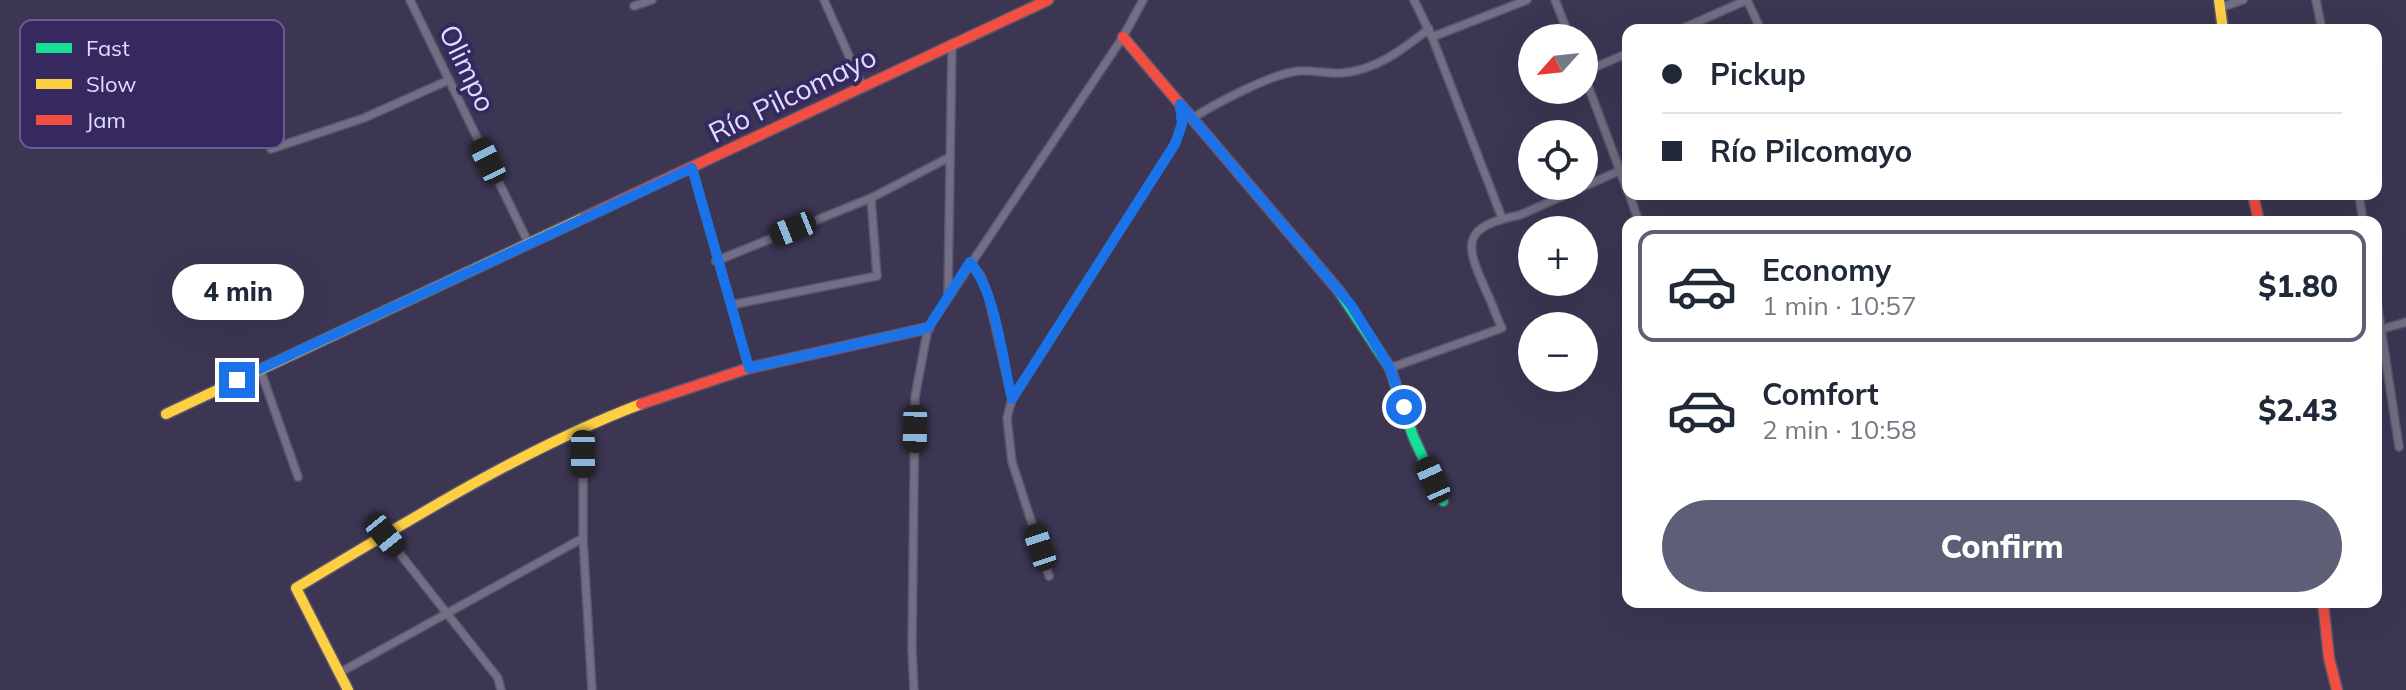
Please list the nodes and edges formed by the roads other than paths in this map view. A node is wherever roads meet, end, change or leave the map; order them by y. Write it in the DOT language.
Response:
graph roads {
  1 [pos="410,0"];
  2 [pos="652,0"];
  3 [pos="824,0"];
  4 [pos="1048,0"];
  5 [pos="1143,0"];
  6 [pos="1414,0"];
  7 [pos="1527,0"];
  8 [pos="1555,0"];
  9 [pos="1747,0"];
  10 [pos="2243,0"];
  11 [pos="2316,0"];
  12 [pos="2219,4"];
  13 [pos="634,6"];
  14 [pos="1564,24"];
  15 [pos="1693,24"];
  16 [pos="1758,24"];
  17 [pos="2222,24"];
  18 [pos="2321,24"];
  19 [pos="1430,33"];
  20 [pos="1123,37"];
  21 [pos="952,43"];
  22 [pos="1622,56"];
  23 [pos="1598,67"];
  24 [pos="449,80"];
  25 [pos="863,87"];
  26 [pos="1180,104"];
  27 [pos="1597,104"];
  28 [pos="1193,118"];
  29 [pos="284,145"];
  30 [pos="274,148"];
  31 [pos="271,149"];
  32 [pos="950,157"];
  33 [pos="1622,164"];
  34 [pos="692,168"];
  35 [pos="1622,170"];
  36 [pos="871,198"];
  37 [pos="1502,218"];
  38 [pos="528,242"];
  39 [pos="716,261"];
  40 [pos="970,262"];
  41 [pos="948,296"];
  42 [pos="731,305"];
  43 [pos="2406,322"];
  44 [pos="928,328"];
  45 [pos="2382,330"];
  46 [pos="2382,348"];
  47 [pos="749,368"];
  48 [pos="1390,368"];
  49 [pos="260,369"];
  50 [pos="1012,399"];
  51 [pos="166,414"];
  52 [pos="583,426"];
  53 [pos="2399,447"];
  54 [pos="298,477"];
  55 [pos="1443,501"];
  56 [pos="385,535"];
  57 [pos="583,538"];
  58 [pos="1049,576"];
  59 [pos="2324,608"];
  60 [pos="447,613"];
  61 [pos="339,673"];
  62 [pos="348,690"];
  63 [pos="501,690"];
  64 [pos="592,690"];
  65 [pos="914,690"];
  66 [pos="2337,690"];
  1 -- 24 [label="street, Olimpo"];
  2 -- 13 [label="street"];
  3 -- 25 [label="street"];
  4 -- 21 [label="street, Río Pilcomayo"];
  5 -- 20 [label="street"];
  6 -- 19 [label="street"];
  7 -- 19 [label="street"];
  8 -- 14 [label="street"];
  9 -- 15 [label="street"];
  9 -- 16 [label="street"];
  10 -- 12 [label="street"];
  11 -- 18 [label="street"];
  12 -- 17 [label="street"];
  19 -- 28 [label="street"];
  19 -- 37 [label="street"];
  20 -- 26 [label="street"];
  20 -- 40 [label="street"];
  21 -- 25 [label="street, Río Pilcomayo"];
  21 -- 32 [label="street"];
  22 -- 23 [label="street"];
  24 -- 29 [label="street"];
  24 -- 38 [label="street, Olimpo"];
  25 -- 34 [label="street, Río Pilcomayo"];
  26 -- 28 [label="street"];
  26 -- 50 [label="street"];
  27 -- 33 [label="street"];
  28 -- 48 [label="street"];
  30 -- 31 [label="street"];
  32 -- 36 [label="street"];
  32 -- 41 [label="street"];
  34 -- 38 [label="street, Río Pilcomayo"];
  34 -- 39 [label="street"];
  35 -- 37 [label="street"];
  36 -- 39 [label="street"];
  36 -- 42 [label="street"];
  37 -- 48 [label="street"];
  38 -- 49 [label="street, Río Pilcomayo"];
  39 -- 42 [label="street"];
  40 -- 41 [label="street"];
  40 -- 50 [label="street"];
  41 -- 44 [label="street"];
  42 -- 47 [label="street"];
  43 -- 45 [label="street"];
  44 -- 47 [label="street"];
  44 -- 65 [label="street"];
  46 -- 53 [label="street"];
  47 -- 52 [label="street"];
  48 -- 55 [label="street"];
  49 -- 51 [label="street, Río Pilcomayo"];
  49 -- 54 [label="street"];
  50 -- 58 [label="street"];
  52 -- 56 [label="street"];
  52 -- 57 [label="street"];
  56 -- 60 [label="street"];
  56 -- 61 [label="street"];
  57 -- 60 [label="street"];
  57 -- 64 [label="street"];
  59 -- 66 [label="street"];
  60 -- 61 [label="street"];
  60 -- 63 [label="street"];
  61 -- 62 [label="street"];
}
